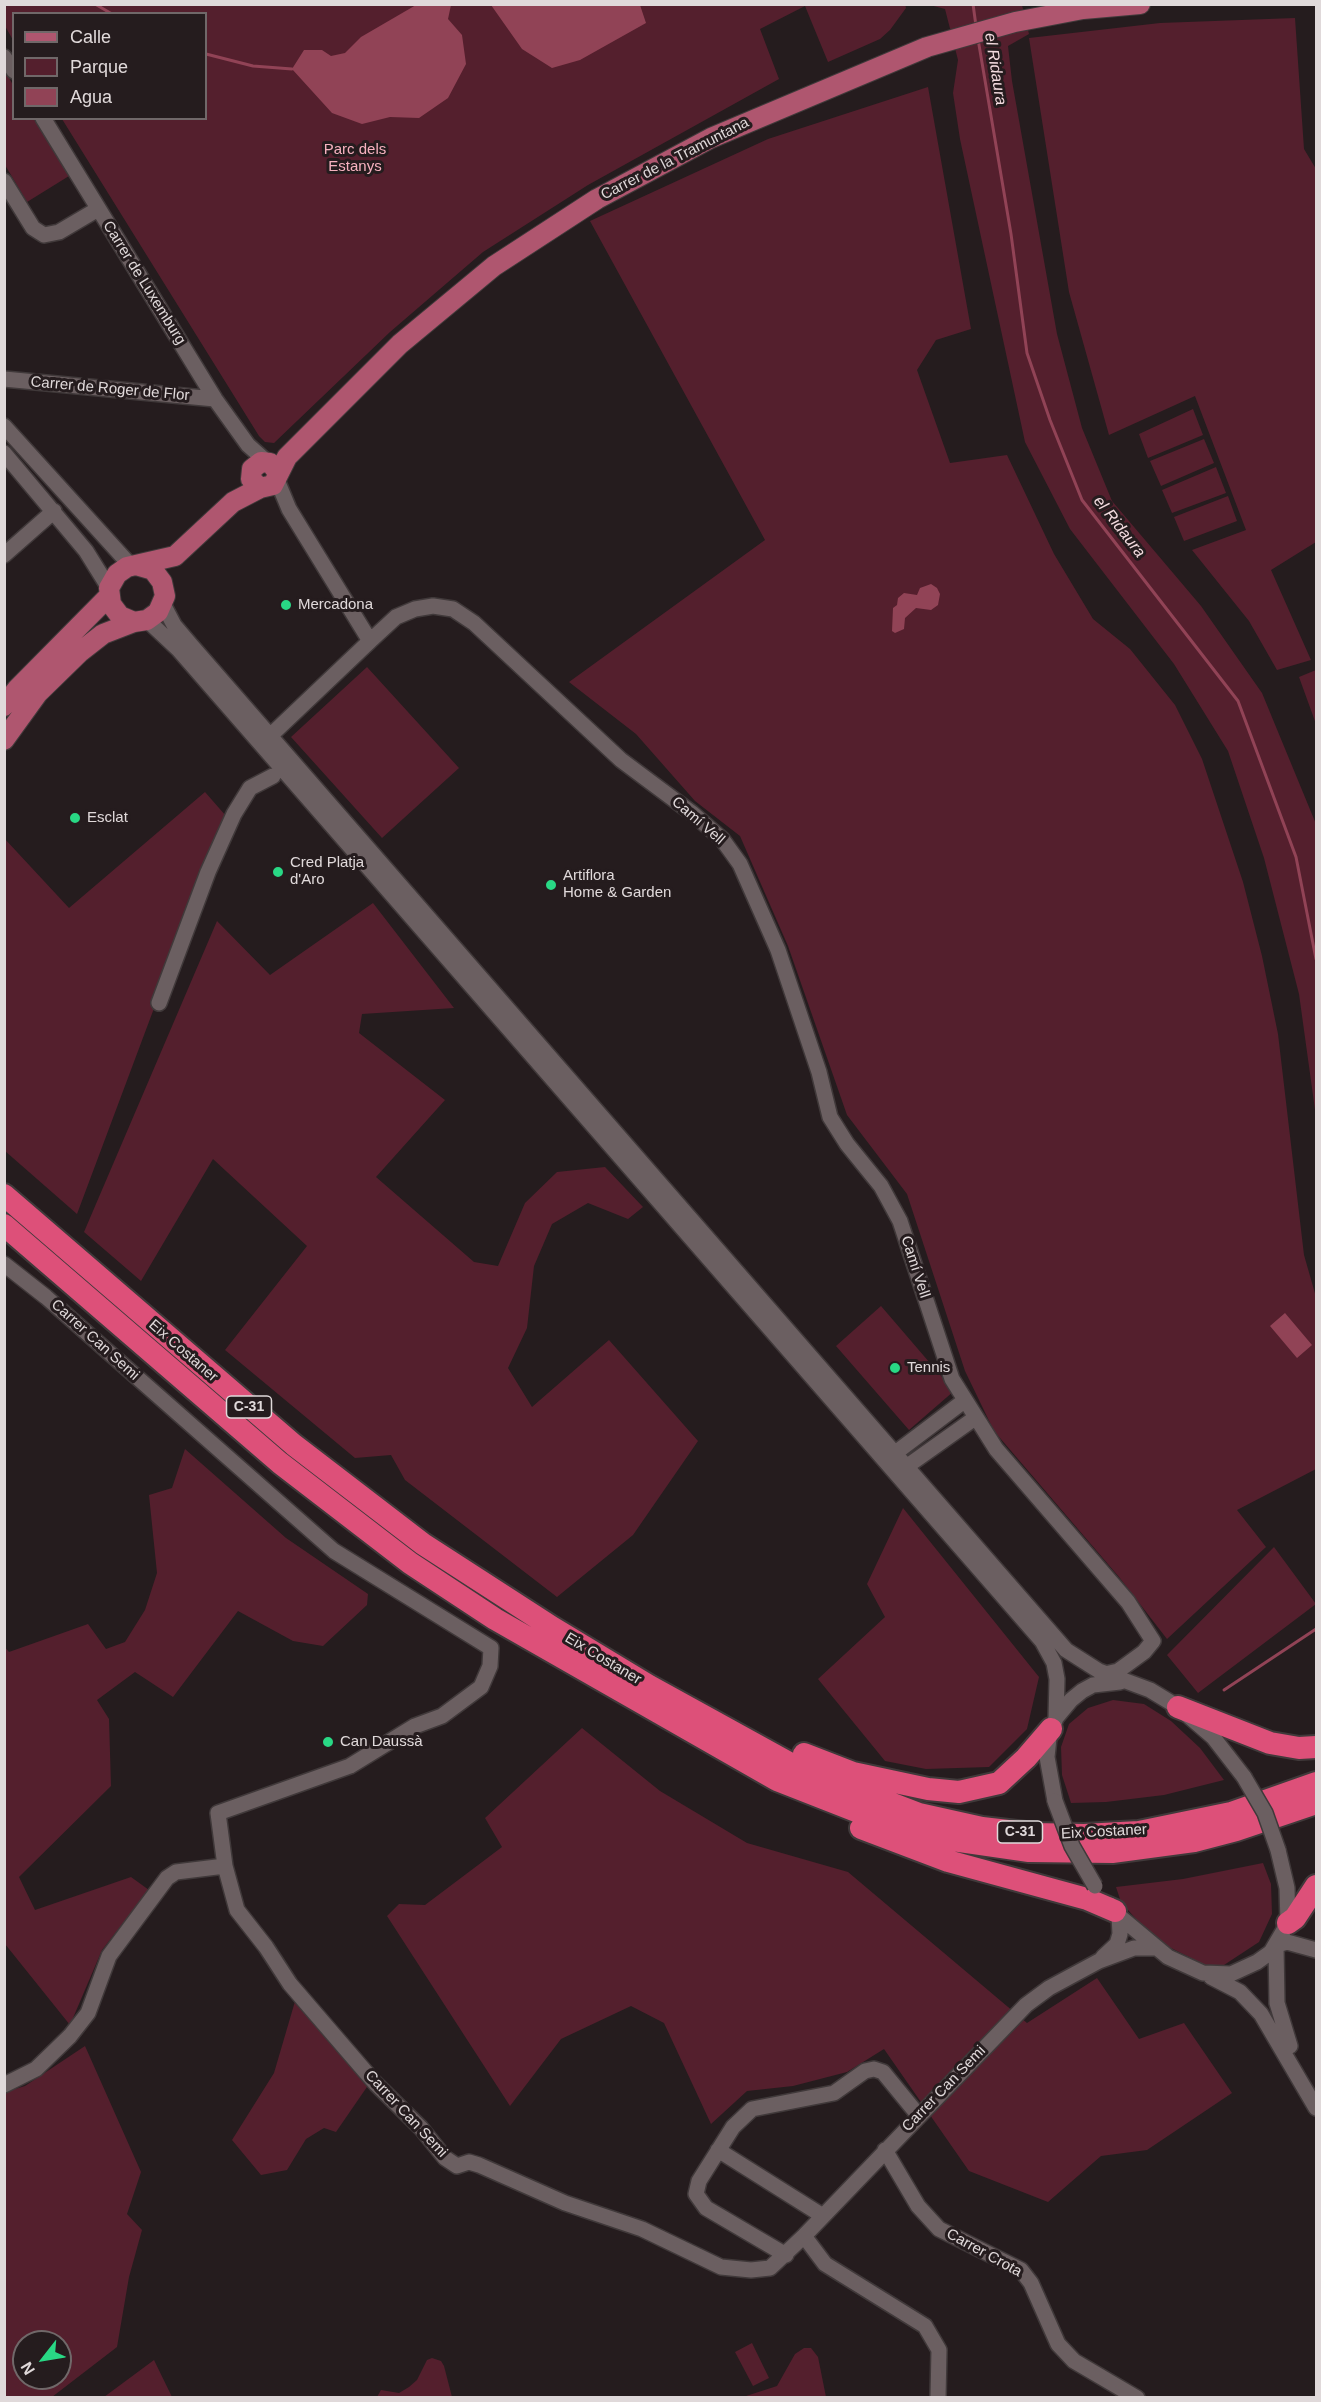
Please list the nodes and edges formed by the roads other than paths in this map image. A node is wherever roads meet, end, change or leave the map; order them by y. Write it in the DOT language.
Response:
graph roads {
  1 [pos="1140,4"];
  2 [pos="44,120"];
  3 [pos="4,181"];
  4 [pos="98,209"];
  5 [pos="4,379"];
  6 [pos="215,399"];
  7 [pos="4,426"];
  8 [pos="4,453"];
  9 [pos="268,472"];
  10 [pos="54,512"];
  11 [pos="4,555"];
  12 [pos="175,556"];
  13 [pos="135,566"];
  14 [pos="109,592"];
  15 [pos="164,596"];
  16 [pos="141,621"];
  17 [pos="370,641"];
  18 [pos="4,706"];
  19 [pos="270,736"];
  20 [pos="4,740"];
  21 [pos="273,776"];
  22 [pos="159,1003"];
  23 [pos="4,1195"];
  24 [pos="4,1225"];
  25 [pos="4,1264"];
  26 [pos="964,1401"];
  27 [pos="975,1418"];
  28 [pos="894,1454"];
  29 [pos="906,1467"];
  30 [pos="1144,1652"];
  31 [pos="1105,1674"];
  32 [pos="1126,1682"];
  33 [pos="1150,1690"];
  34 [pos="1178,1707"];
  35 [pos="1054,1723"];
  36 [pos="735,1735"];
  37 [pos="1317,1747"];
  38 [pos="777,1780"];
  39 [pos="1317,1783"];
  40 [pos="1317,1803"];
  41 [pos="225,1866"];
  42 [pos="1317,1886"];
  43 [pos="1117,1914"];
  44 [pos="1286,1925"];
  45 [pos="1317,1943"];
  46 [pos="1277,1946"];
  47 [pos="1156,1948"];
  48 [pos="1317,1950"];
  49 [pos="1099,1961"];
  50 [pos="1203,1973"];
  51 [pos="4,2085"];
  52 [pos="1306,2087"];
  53 [pos="1317,2108"];
  54 [pos="919,2116"];
  55 [pos="718,2150"];
  56 [pos="885,2150"];
  57 [pos="823,2216"];
  58 [pos="804,2236"];
  59 [pos="786,2255"];
  60 [pos="938,2397"];
  61 [pos="1137,2397"];
  1 -- 9 [label="main road, Carrer de la Tramuntana"];
  2 -- 4 [label="street, Carrer de Luxemburg"];
  3 -- 4 [label="street"];
  4 -- 6 [label="street, Carrer de Luxemburg"];
  5 -- 6 [label="street, Carrer de Roger de Flor"];
  6 -- 9 [label="street, Carrer de Luxemburg"];
  7 -- 13 [label="street"];
  8 -- 10 [label="street"];
  9 -- 12 [label="main road, Carrer de la Tramuntana"];
  9 -- 17 [label="street"];
  10 -- 11 [label="street"];
  10 -- 14 [label="street"];
  12 -- 13 [label="main road"];
  12 -- 15 [label="main road"];
  13 -- 14 [label="main road"];
  13 -- 15 [label="main road"];
  14 -- 16 [label="main road"];
  14 -- 18 [label="main road"];
  15 -- 16 [label="main road"];
  15 -- 19 [label="street"];
  16 -- 20 [label="main road"];
  16 -- 35 [label="street"];
  17 -- 19 [label="street, Camí Vell"];
  17 -- 26 [label="street, Camí Vell"];
  19 -- 28 [label="street"];
  21 -- 22 [label="street"];
  23 -- 36 [label="highway, Eix Costaner / C-31"];
  24 -- 38 [label="highway, Eix Costaner / C-31"];
  25 -- 41 [label="street, Carrer Can Semi"];
  26 -- 27 [label="street, Camí Vell"];
  26 -- 28 [label="street"];
  27 -- 29 [label="street"];
  27 -- 30 [label="street, Camí Vell"];
  28 -- 29 [label="street"];
  29 -- 31 [label="street"];
  30 -- 31 [label="street"];
  30 -- 33 [label="street, Camí Vell"];
  31 -- 32 [label="street"];
  32 -- 33 [label="street"];
  32 -- 35 [label="street"];
  33 -- 34 [label="street"];
  34 -- 37 [label="highway"];
  34 -- 44 [label="street, bridge"];
  35 -- 36 [label="highway, C-31"];
  35 -- 43 [label="street, bridge"];
  36 -- 39 [label="highway, Eix Costaner / C-31"];
  38 -- 40 [label="highway, Eix Costaner / C-31"];
  38 -- 43 [label="highway, C-31"];
  41 -- 51 [label="street"];
  41 -- 59 [label="street, Carrer Can Semi"];
  42 -- 44 [label="highway"];
  43 -- 47 [label="street"];
  43 -- 49 [label="street, Carrer Can Semi"];
  44 -- 45 [label="street"];
  44 -- 46 [label="street"];
  46 -- 48 [label="street"];
  46 -- 50 [label="street"];
  46 -- 52 [label="street"];
  47 -- 49 [label="street, Carrer Can Semi"];
  47 -- 50 [label="street"];
  49 -- 54 [label="street, Carrer Can Semi"];
  50 -- 52 [label="street"];
  52 -- 53 [label="street"];
  54 -- 55 [label="street"];
  54 -- 56 [label="street, Carrer Can Semi"];
  55 -- 57 [label="street"];
  55 -- 59 [label="street"];
  56 -- 57 [label="street, Carrer Can Semi"];
  56 -- 61 [label="street, Carrer Crota"];
  57 -- 58 [label="street, Carrer Can Semi"];
  58 -- 59 [label="street, Carrer Can Semi"];
  58 -- 60 [label="street"];
}
